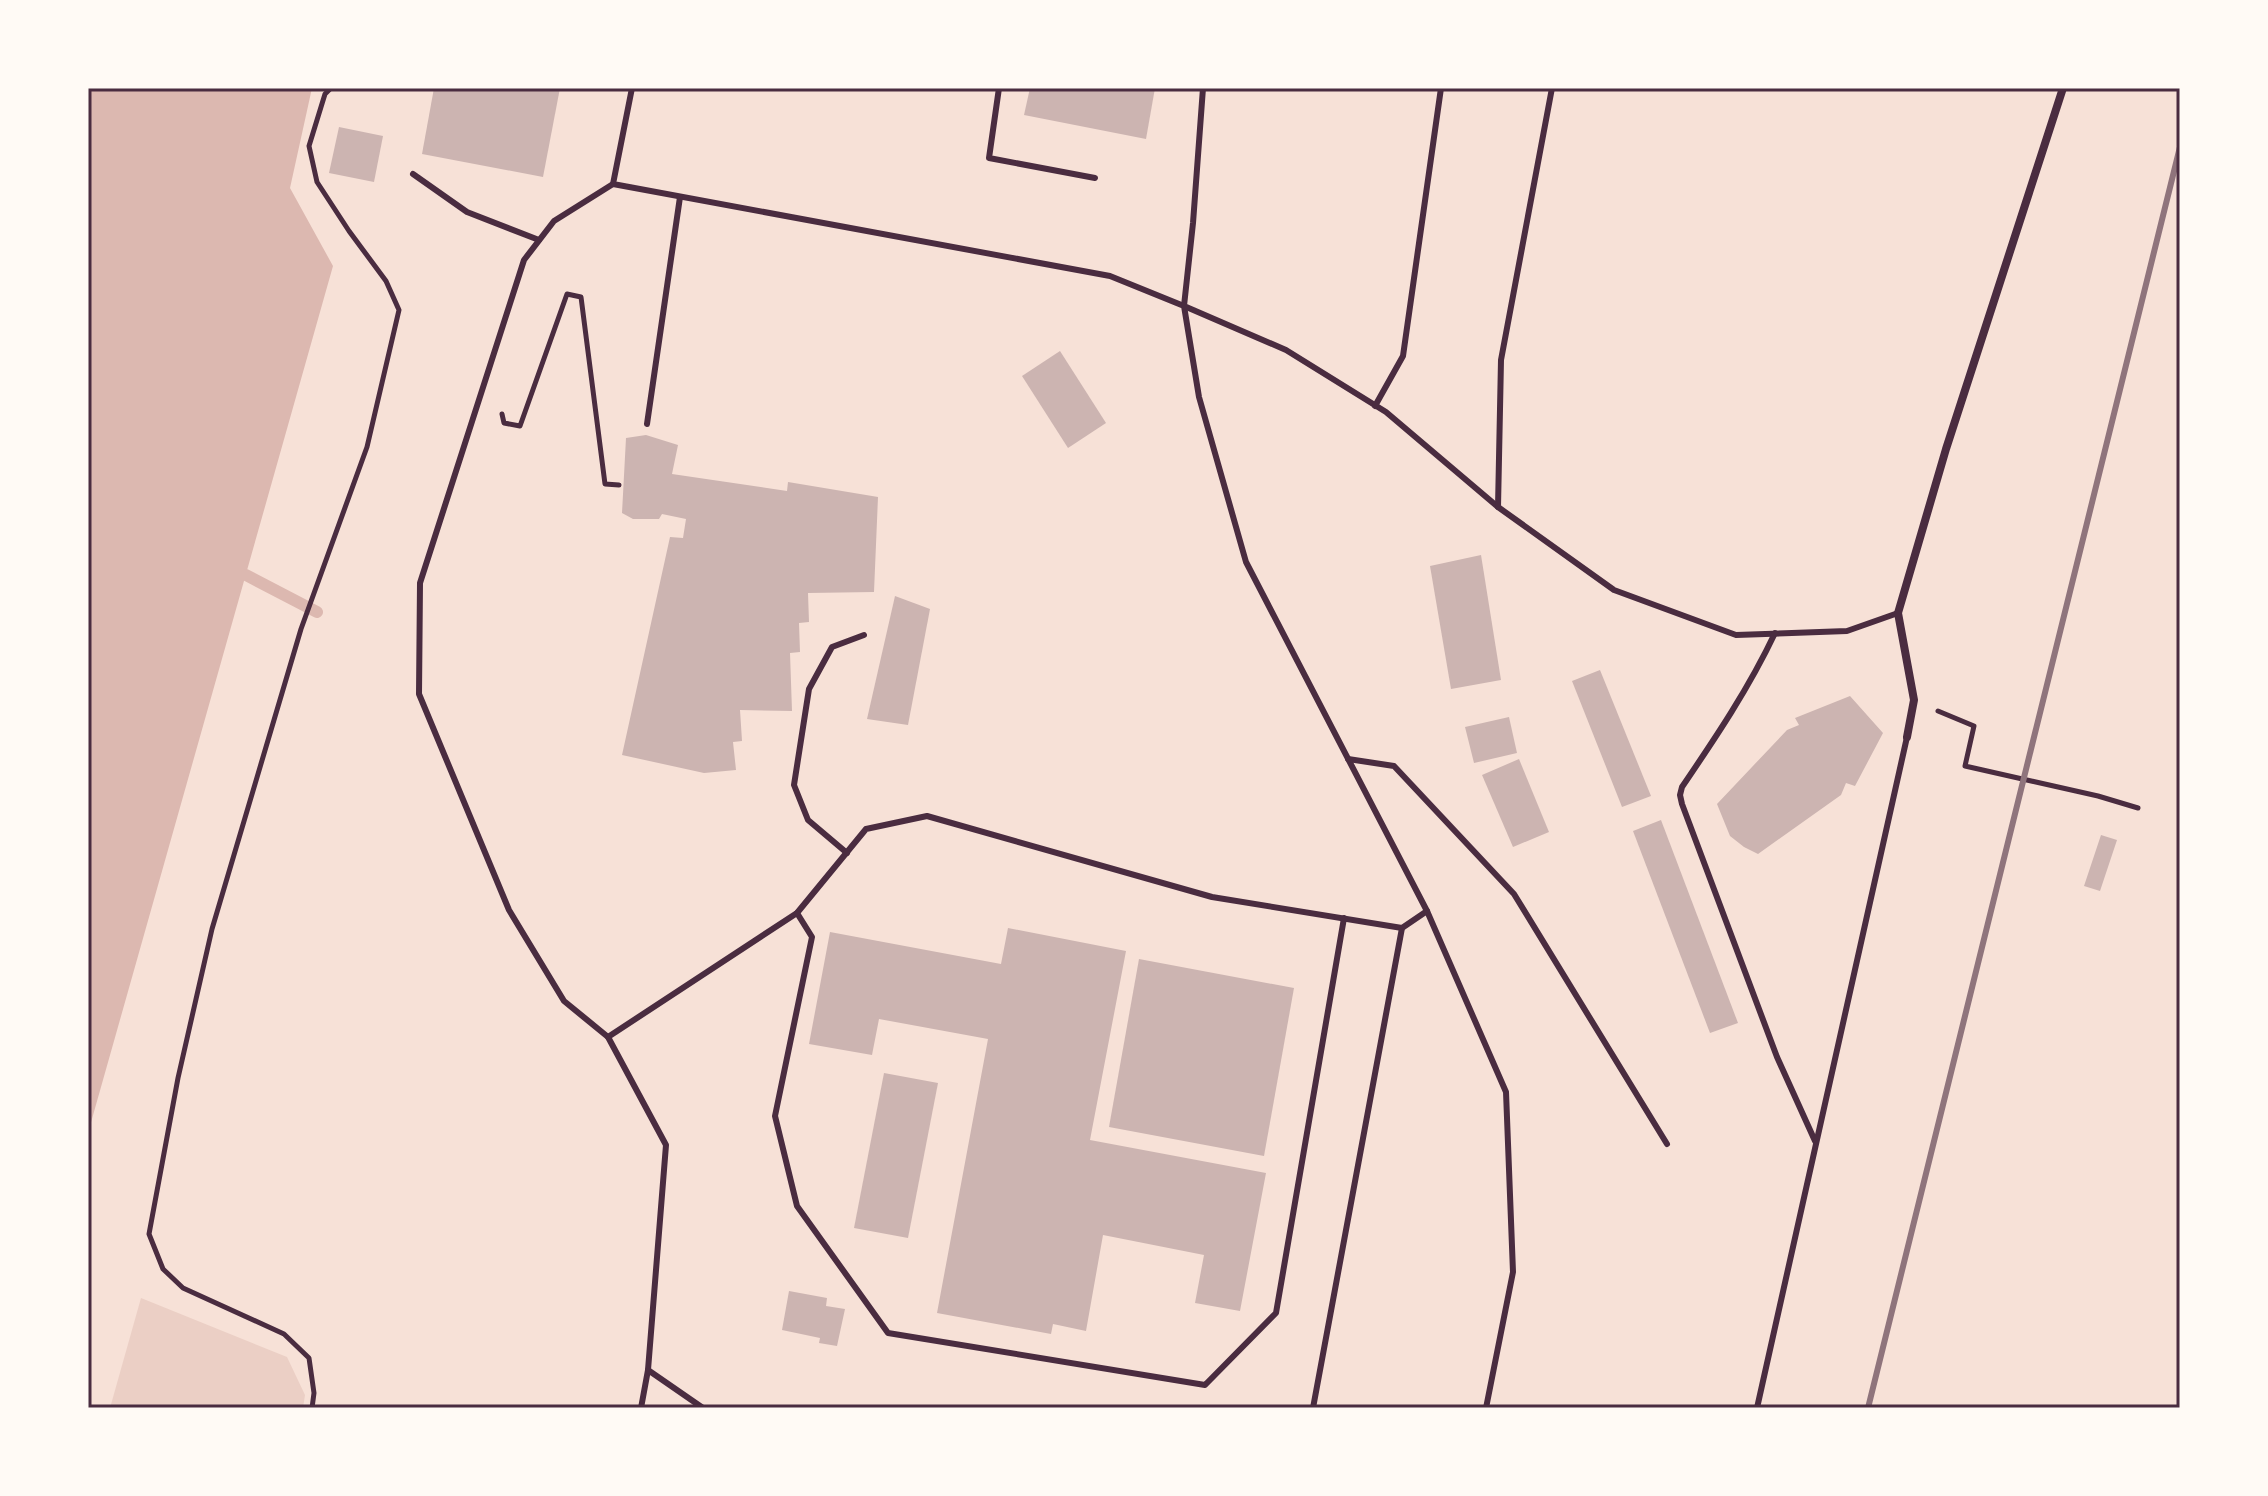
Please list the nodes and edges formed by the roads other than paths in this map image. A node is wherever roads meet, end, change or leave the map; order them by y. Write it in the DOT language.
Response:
graph roads {
  1 [pos="632,88"];
  2 [pos="999,88"];
  3 [pos="1203,88"];
  4 [pos="1441,88"];
  5 [pos="1552,88"];
  6 [pos="2063,88"];
  7 [pos="413,174"];
  8 [pos="1095,178"];
  9 [pos="613,184"];
  10 [pos="680,197"];
  11 [pos="539,240"];
  12 [pos="1184,306"];
  13 [pos="1375,406"];
  14 [pos="647,424"];
  15 [pos="1498,507"];
  16 [pos="1898,613"];
  17 [pos="1775,633"];
  18 [pos="864,635"];
  19 [pos="1907,737"];
  20 [pos="1348,759"];
  21 [pos="847,853"];
  22 [pos="1427,911"];
  23 [pos="797,913"];
  24 [pos="1344,918"];
  25 [pos="1402,928"];
  26 [pos="608,1037"];
  27 [pos="1816,1143"];
  28 [pos="1667,1144"];
  29 [pos="648,1370"];
  30 [pos="641,1408"];
  31 [pos="703,1408"];
  32 [pos="1313,1408"];
  33 [pos="1486,1408"];
  34 [pos="1757,1408"];
  1 -- 9 [label="lane"];
  2 -- 8 [label="lane"];
  3 -- 12 [label="lane"];
  4 -- 13 [label="lane"];
  5 -- 15 [label="lane"];
  6 -- 16 [label="street"];
  7 -- 11 [label="lane"];
  9 -- 10 [label="lane"];
  9 -- 11 [label="lane"];
  10 -- 12 [label="lane"];
  10 -- 14 [label="lane"];
  11 -- 26 [label="lane"];
  12 -- 13 [label="lane"];
  12 -- 20 [label="lane"];
  13 -- 15 [label="lane"];
  15 -- 17 [label="lane"];
  16 -- 17 [label="lane"];
  16 -- 19 [label="street"];
  17 -- 27 [label="lane"];
  18 -- 21 [label="lane"];
  19 -- 27 [label="lane"];
  20 -- 22 [label="lane"];
  20 -- 28 [label="lane"];
  21 -- 23 [label="lane"];
  21 -- 24 [label="lane"];
  22 -- 25 [label="lane"];
  22 -- 33 [label="lane"];
  23 -- 24 [label="lane"];
  23 -- 26 [label="lane"];
  24 -- 25 [label="lane"];
  25 -- 32 [label="lane"];
  26 -- 29 [label="lane"];
  27 -- 34 [label="lane"];
  29 -- 30 [label="lane"];
  29 -- 31 [label="lane"];
}
